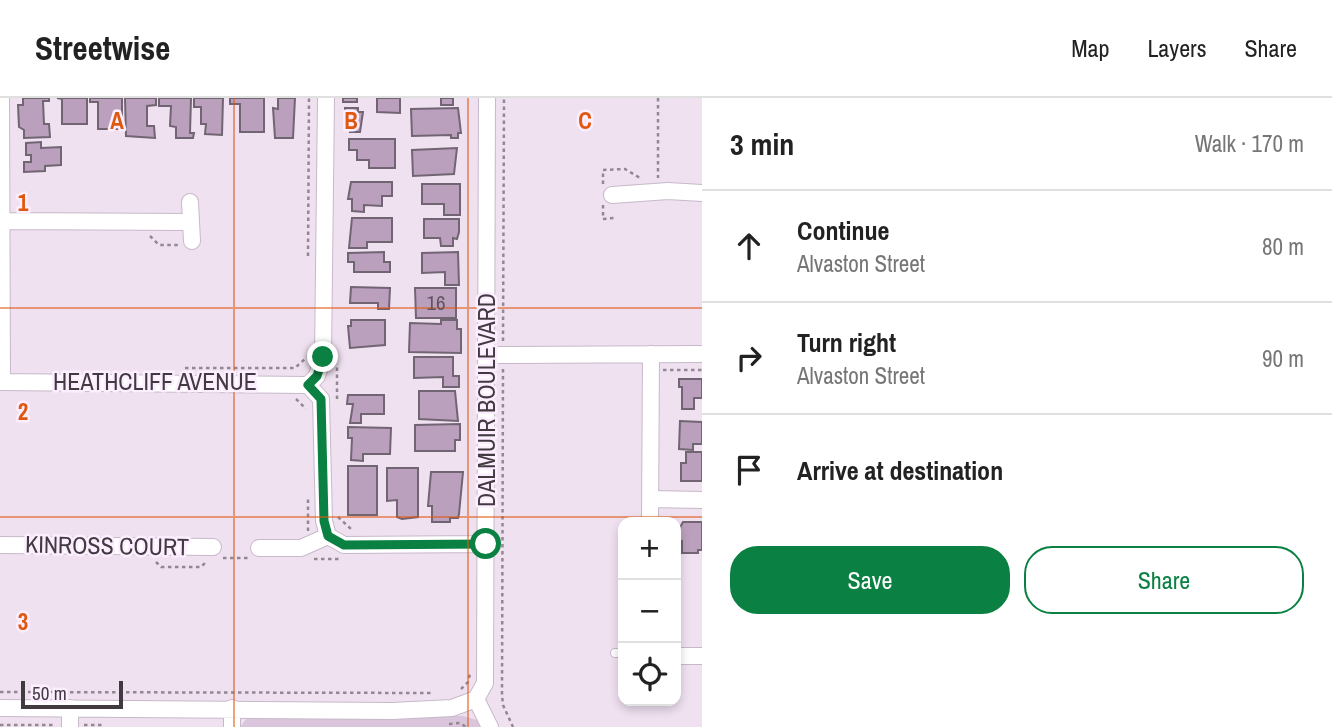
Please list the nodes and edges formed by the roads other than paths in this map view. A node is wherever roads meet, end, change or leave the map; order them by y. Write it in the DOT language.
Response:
graph roads {
  1 [pos="1,98"];
  2 [pos="326,98"];
  3 [pos="487,98"];
  4 [pos="702,193"];
  5 [pos="612,195"];
  6 [pos="190,202"];
  7 [pos="2,221"];
  8 [pos="189,222"];
  9 [pos="191,241"];
  10 [pos="650,354"];
  11 [pos="702,354"];
  12 [pos="488,355"];
  13 [pos="1,382"];
  14 [pos="308,385"];
  15 [pos="650,499"];
  16 [pos="702,500"];
  17 [pos="650,517"];
  18 [pos="328,536"];
  19 [pos="486,544"];
  20 [pos="0,545"];
  21 [pos="213,547"];
  22 [pos="259,548"];
  23 [pos="681,656"];
  24 [pos="702,656"];
  25 [pos="476,699"];
  26 [pos="0,708"];
  27 [pos="70,708"];
  28 [pos="232,708"];
  29 [pos="63,726"];
  30 [pos="232,727"];
  31 [pos="490,727"];
  1 -- 7 [label="street, HEATHCLIFF AVENUE"];
  2 -- 14 [label="street"];
  3 -- 12 [label="street, DALMUIR BOULEVARD"];
  4 -- 5 [label="street"];
  6 -- 8 [label="street"];
  7 -- 8 [label="street"];
  7 -- 13 [label="street, HEATHCLIFF AVENUE"];
  8 -- 9 [label="street"];
  10 -- 11 [label="street"];
  10 -- 12 [label="street"];
  10 -- 15 [label="street"];
  12 -- 19 [label="street, DALMUIR BOULEVARD"];
  13 -- 14 [label="street, HEATHCLIFF AVENUE"];
  14 -- 18 [label="street"];
  15 -- 16 [label="street"];
  15 -- 17 [label="street"];
  18 -- 19 [label="street"];
  18 -- 22 [label="street"];
  19 -- 25 [label="street, DALMUIR BOULEVARD"];
  20 -- 21 [label="street, KINROSS COURT"];
  23 -- 24 [label="street"];
  25 -- 28 [label="street"];
  25 -- 31 [label="street"];
  26 -- 27 [label="street"];
  27 -- 28 [label="street"];
  27 -- 29 [label="street"];
  28 -- 30 [label="street"];
}
